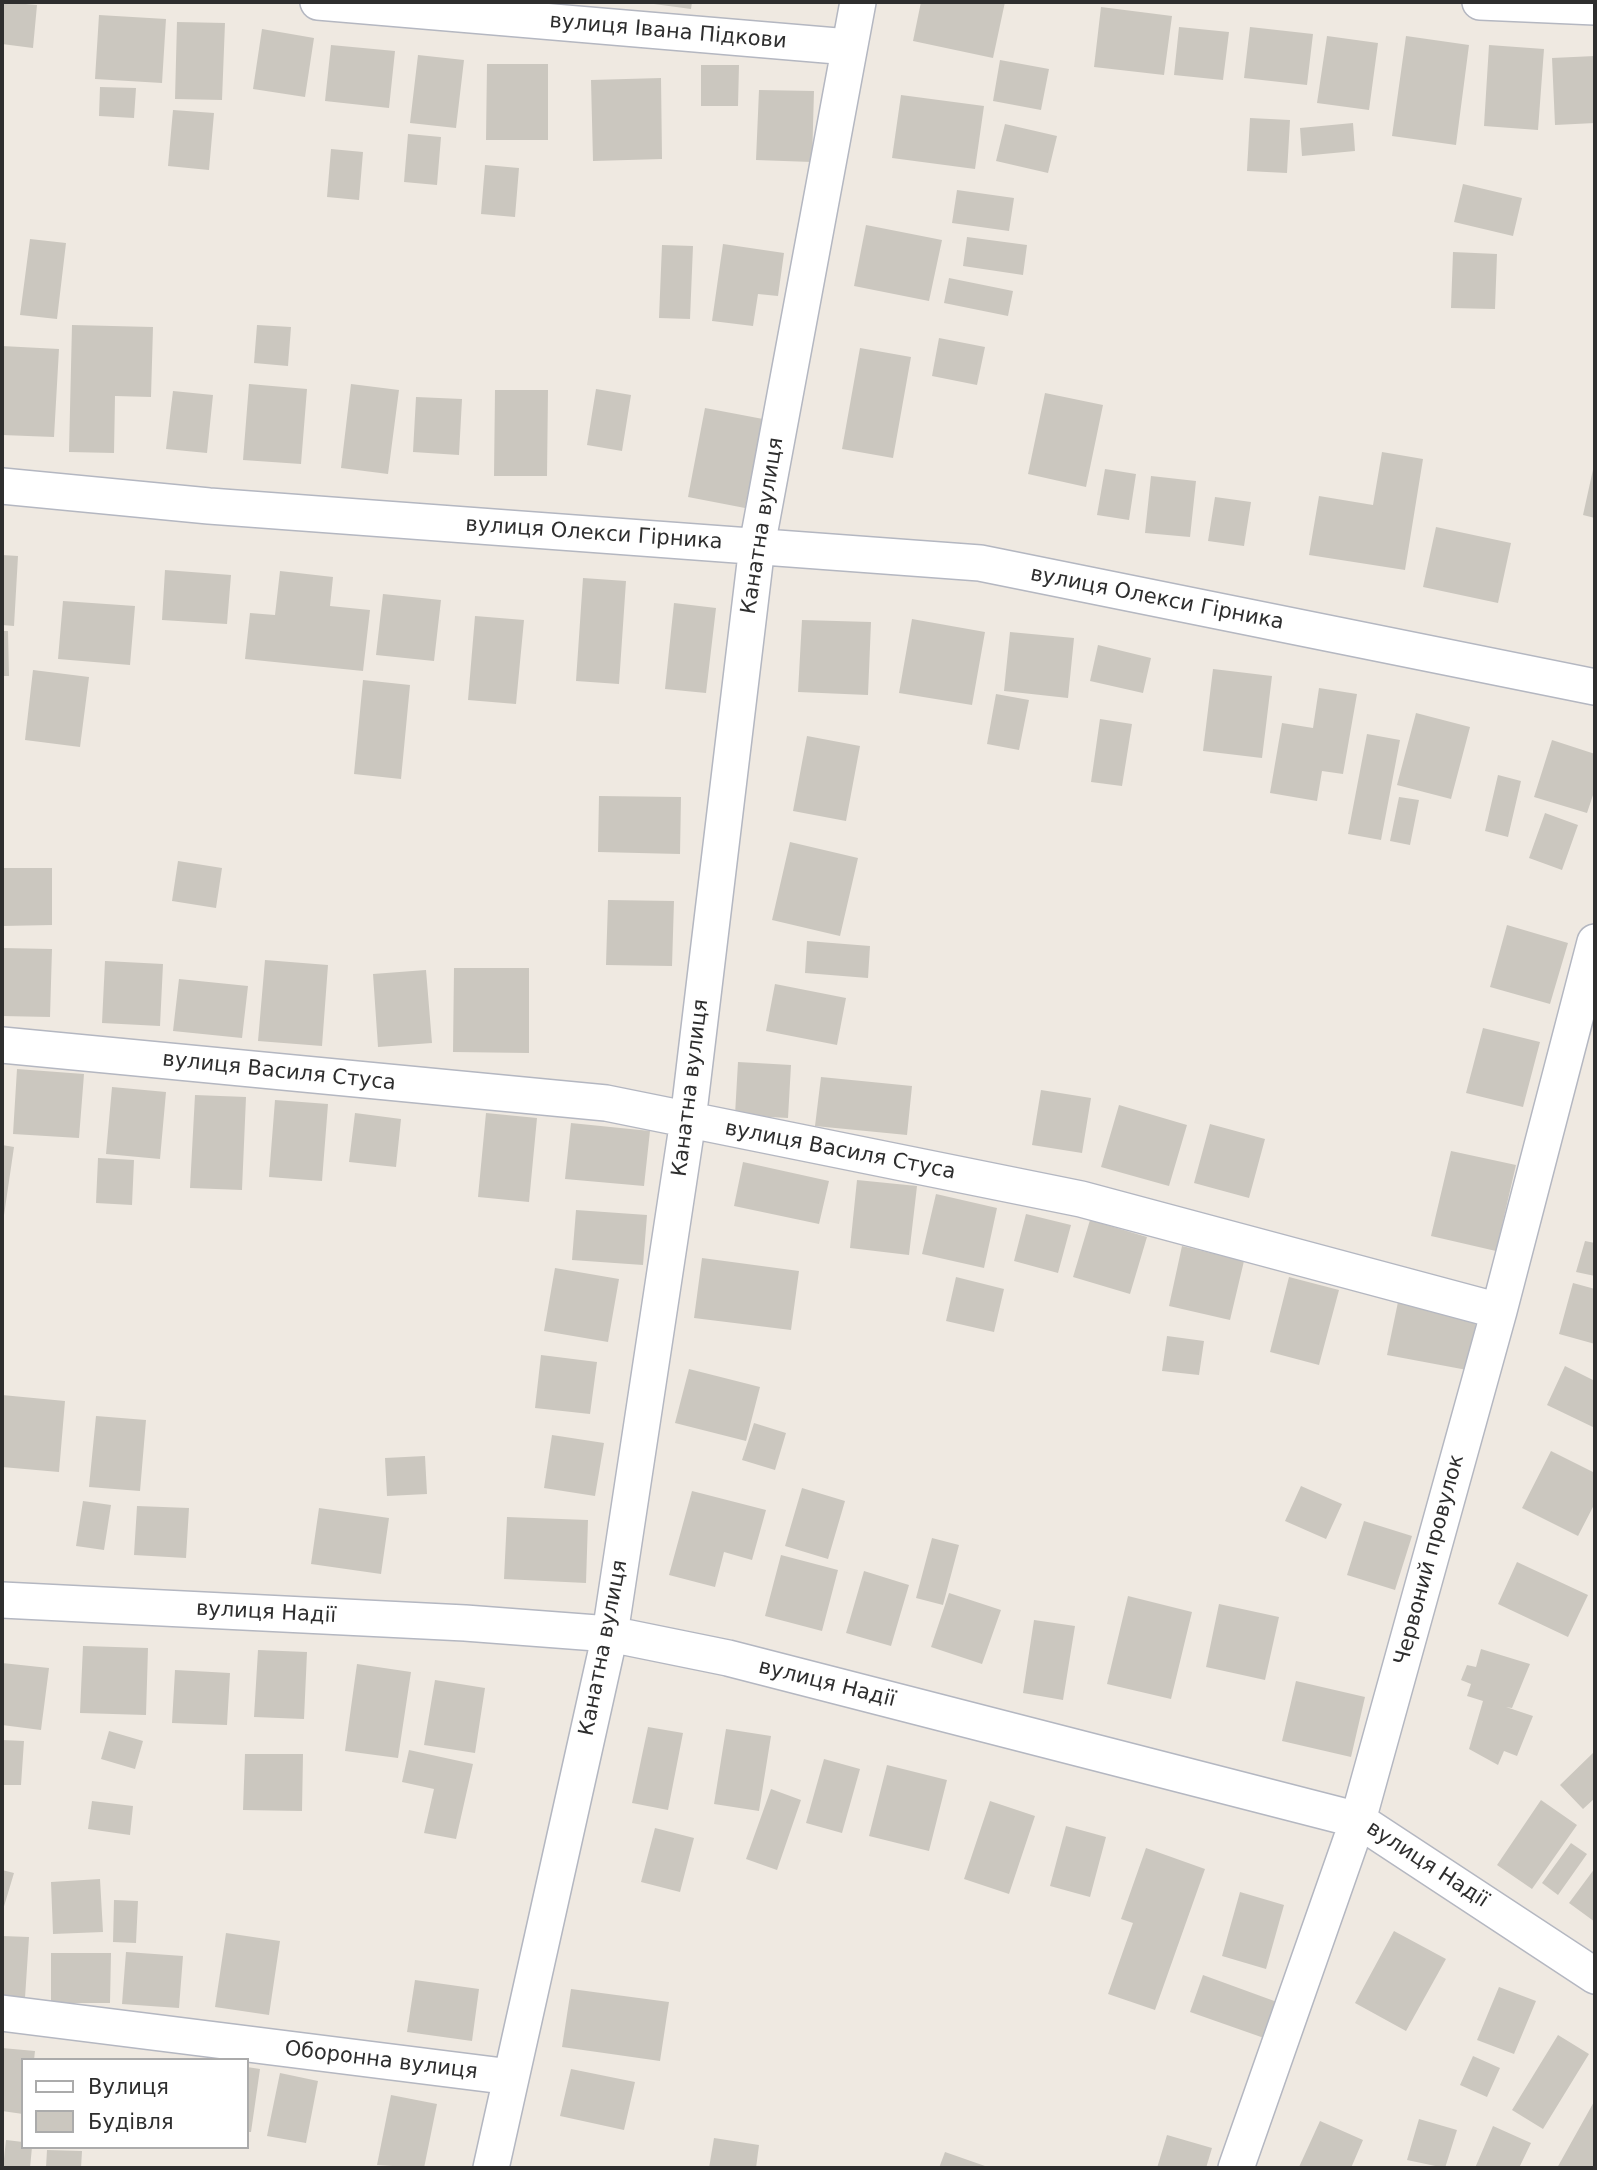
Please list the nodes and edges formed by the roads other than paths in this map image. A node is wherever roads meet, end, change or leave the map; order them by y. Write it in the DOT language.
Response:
graph roads {
  1 [pos="318,2"];
  2 [pos="858,2"];
  3 [pos="1480,2"];
  4 [pos="1595,7"];
  5 [pos="849,47"];
  6 [pos="2,486"];
  7 [pos="757,546"];
  8 [pos="1595,687"];
  9 [pos="1595,942"];
  10 [pos="2,1045"];
  11 [pos="688,1120"];
  12 [pos="1499,1311"];
  13 [pos="2,1601"];
  14 [pos="610,1634"];
  15 [pos="1358,1820"];
  16 [pos="1595,1976"];
  17 [pos="2,2012"];
  18 [pos="510,2077"];
  19 [pos="491,2168"];
  20 [pos="1236,2168"];
  1 -- 5 [label="street, вулиця Івана Підкови"];
  2 -- 5 [label="street, Канатна вулиця"];
  3 -- 4 [label="street"];
  5 -- 7 [label="street, Канатна вулиця"];
  6 -- 7 [label="street, вулиця Олекси Гірника"];
  7 -- 8 [label="street, вулиця Олекси Гірника"];
  7 -- 11 [label="street, Канатна вулиця"];
  9 -- 12 [label="street, Червоний провулок"];
  10 -- 11 [label="street, вулиця Василя Стуса"];
  11 -- 12 [label="street, вулиця Василя Стуса"];
  11 -- 14 [label="street, Канатна вулиця"];
  12 -- 15 [label="street, Червоний провулок"];
  13 -- 14 [label="street, вулиця Надії"];
  14 -- 15 [label="street, вулиця Надії"];
  14 -- 18 [label="street, Канатна вулиця"];
  15 -- 16 [label="street, вулиця Надії"];
  15 -- 20 [label="street, Червоний провулок"];
  17 -- 18 [label="street, Оборонна вулиця"];
  18 -- 19 [label="street, Канатна вулиця"];
}
